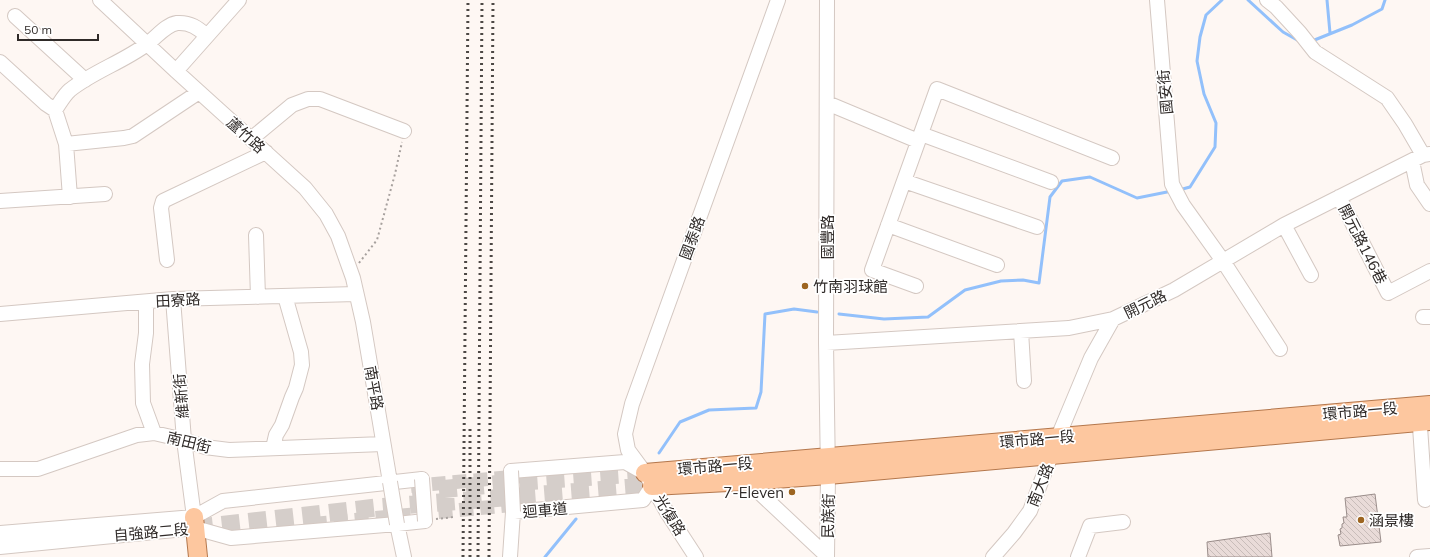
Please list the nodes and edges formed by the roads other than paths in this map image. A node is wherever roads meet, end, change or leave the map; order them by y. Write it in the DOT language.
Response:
graph roads {
  1 [pos="100,0"];
  2 [pos="239,0"];
  3 [pos="778,0"];
  4 [pos="827,0"];
  5 [pos="1157,0"];
  6 [pos="1267,0"];
  7 [pos="15,16"];
  8 [pos="207,36"];
  9 [pos="147,44"];
  10 [pos="0,62"];
  11 [pos="176,71"];
  12 [pos="85,80"];
  13 [pos="198,92"];
  14 [pos="827,103"];
  15 [pos="56,110"];
  16 [pos="404,131"];
  17 [pos="919,138"];
  18 [pos="251,139"];
  19 [pos="66,144"];
  20 [pos="266,152"];
  21 [pos="1422,156"];
  22 [pos="1112,158"];
  23 [pos="904,181"];
  24 [pos="1051,182"];
  25 [pos="105,194"];
  26 [pos="70,196"];
  27 [pos="1339,197"];
  28 [pos="0,202"];
  29 [pos="1430,204"];
  30 [pos="888,225"];
  31 [pos="1284,225"];
  32 [pos="1037,227"];
  33 [pos="256,235"];
  34 [pos="167,260"];
  35 [pos="1223,261"];
  36 [pos="997,265"];
  37 [pos="1430,270"];
  38 [pos="1311,274"];
  39 [pos="916,286"];
  40 [pos="356,294"];
  41 [pos="285,296"];
  42 [pos="258,297"];
  43 [pos="173,299"];
  44 [pos="146,302"];
  45 [pos="0,314"];
  46 [pos="1113,319"];
  47 [pos="1021,331"];
  48 [pos="826,343"];
  49 [pos="1280,349"];
  50 [pos="1024,381"];
  51 [pos="1424,413"];
  52 [pos="154,433"];
  53 [pos="1174,435"];
  54 [pos="1058,437"];
  55 [pos="184,440"];
  56 [pos="383,444"];
  57 [pos="273,448"];
  58 [pos="1052,455"];
  59 [pos="828,456"];
  60 [pos="0,468"];
  61 [pos="828,474"];
  62 [pos="648,480"];
  63 [pos="747,481"];
  64 [pos="390,482"];
  65 [pos="1425,500"];
  66 [pos="513,512"];
  67 [pos="195,522"];
  68 [pos="1123,522"];
  69 [pos="397,524"];
  70 [pos="0,533"];
  71 [pos="0,547"];
  72 [pos="1430,556"];
  73 [pos="198,557"];
  74 [pos="404,557"];
  75 [pos="510,557"];
  76 [pos="696,557"];
  77 [pos="827,557"];
  78 [pos="993,557"];
  79 [pos="1078,557"];
  80 [pos="1417,557"];
  1 -- 9 [label="street, 蘆竹路"];
  2 -- 8 [label="street"];
  3 -- 62 [label="street, 國泰路"];
  4 -- 14 [label="street, 國豐路"];
  5 -- 35 [label="street, 國安街"];
  6 -- 21 [label="street"];
  7 -- 12 [label="street"];
  8 -- 9 [label="street"];
  8 -- 11 [label="street"];
  9 -- 11 [label="street, 蘆竹路"];
  9 -- 12 [label="street"];
  10 -- 15 [label="street"];
  11 -- 13 [label="street, 蘆竹路"];
  12 -- 15 [label="street"];
  13 -- 18 [label="street, 蘆竹路"];
  13 -- 19 [label="street"];
  14 -- 17 [label="street"];
  14 -- 48 [label="street, 國豐路"];
  15 -- 19 [label="street"];
  16 -- 18 [label="street"];
  17 -- 22 [label="street"];
  17 -- 23 [label="street"];
  17 -- 24 [label="street"];
  18 -- 20 [label="street, 蘆竹路"];
  19 -- 26 [label="street"];
  20 -- 34 [label="street"];
  20 -- 40 [label="street, 蘆竹路"];
  21 -- 27 [label="street, 開元路"];
  21 -- 29 [label="street"];
  23 -- 30 [label="street"];
  23 -- 32 [label="street"];
  25 -- 26 [label="street"];
  26 -- 28 [label="street"];
  27 -- 31 [label="street, 開元路"];
  27 -- 37 [label="street, 開元路146巷"];
  30 -- 36 [label="street"];
  30 -- 39 [label="street"];
  31 -- 35 [label="street, 開元路"];
  31 -- 38 [label="street"];
  33 -- 42 [label="street"];
  35 -- 46 [label="street, 開元路"];
  35 -- 49 [label="street"];
  40 -- 41 [label="street, 田寮路"];
  40 -- 56 [label="street, 南平路"];
  41 -- 42 [label="street, 田寮路"];
  41 -- 57 [label="street"];
  42 -- 43 [label="street, 田寮路"];
  43 -- 44 [label="street, 田寮路"];
  43 -- 55 [label="street, 維新街"];
  44 -- 45 [label="street, 田寮路"];
  44 -- 52 [label="street"];
  46 -- 47 [label="street, 開元路"];
  46 -- 54 [label="street, 南大路"];
  47 -- 48 [label="street, 開元路"];
  47 -- 50 [label="street"];
  48 -- 59 [label="street, 國豐路"];
  51 -- 53 [label="main road, 環市路一段"];
  51 -- 65 [label="street"];
  52 -- 55 [label="street, 南田街"];
  52 -- 60 [label="street, 南田街"];
  53 -- 54 [label="main road, 環市路一段"];
  53 -- 58 [label="main road, 環市路一段"];
  54 -- 58 [label="street, 南大路"];
  54 -- 59 [label="main road, 環市路一段"];
  55 -- 57 [label="street, 南田街"];
  55 -- 67 [label="street, 維新街"];
  56 -- 57 [label="street, 南田街"];
  56 -- 64 [label="street, 南平路"];
  58 -- 61 [label="main road, 環市路一段"];
  58 -- 78 [label="street, 南大路"];
  59 -- 61 [label="street, 國豐路"];
  59 -- 62 [label="main road, 環市路一段"];
  61 -- 63 [label="main road, 環市路一段"];
  61 -- 77 [label="street, 民族街"];
  62 -- 63 [label="main road, 環市路一段"];
  62 -- 66 [label="street, 迴車道"];
  62 -- 66 [label="street, 迴車道, bridge"];
  62 -- 76 [label="street, 光復路"];
  63 -- 77 [label="street"];
  64 -- 67 [label="street, 自強路二段"];
  64 -- 69 [label="street, 南平路, bridge"];
  64 -- 69 [label="street, bridge"];
  66 -- 75 [label="street"];
  67 -- 69 [label="street, 自強路二段"];
  67 -- 70 [label="street, 自強路二段"];
  67 -- 71 [label="street, 自強路二段"];
  67 -- 73 [label="main road"];
  68 -- 79 [label="street"];
  69 -- 74 [label="street"];
  72 -- 80 [label="street"];
}
